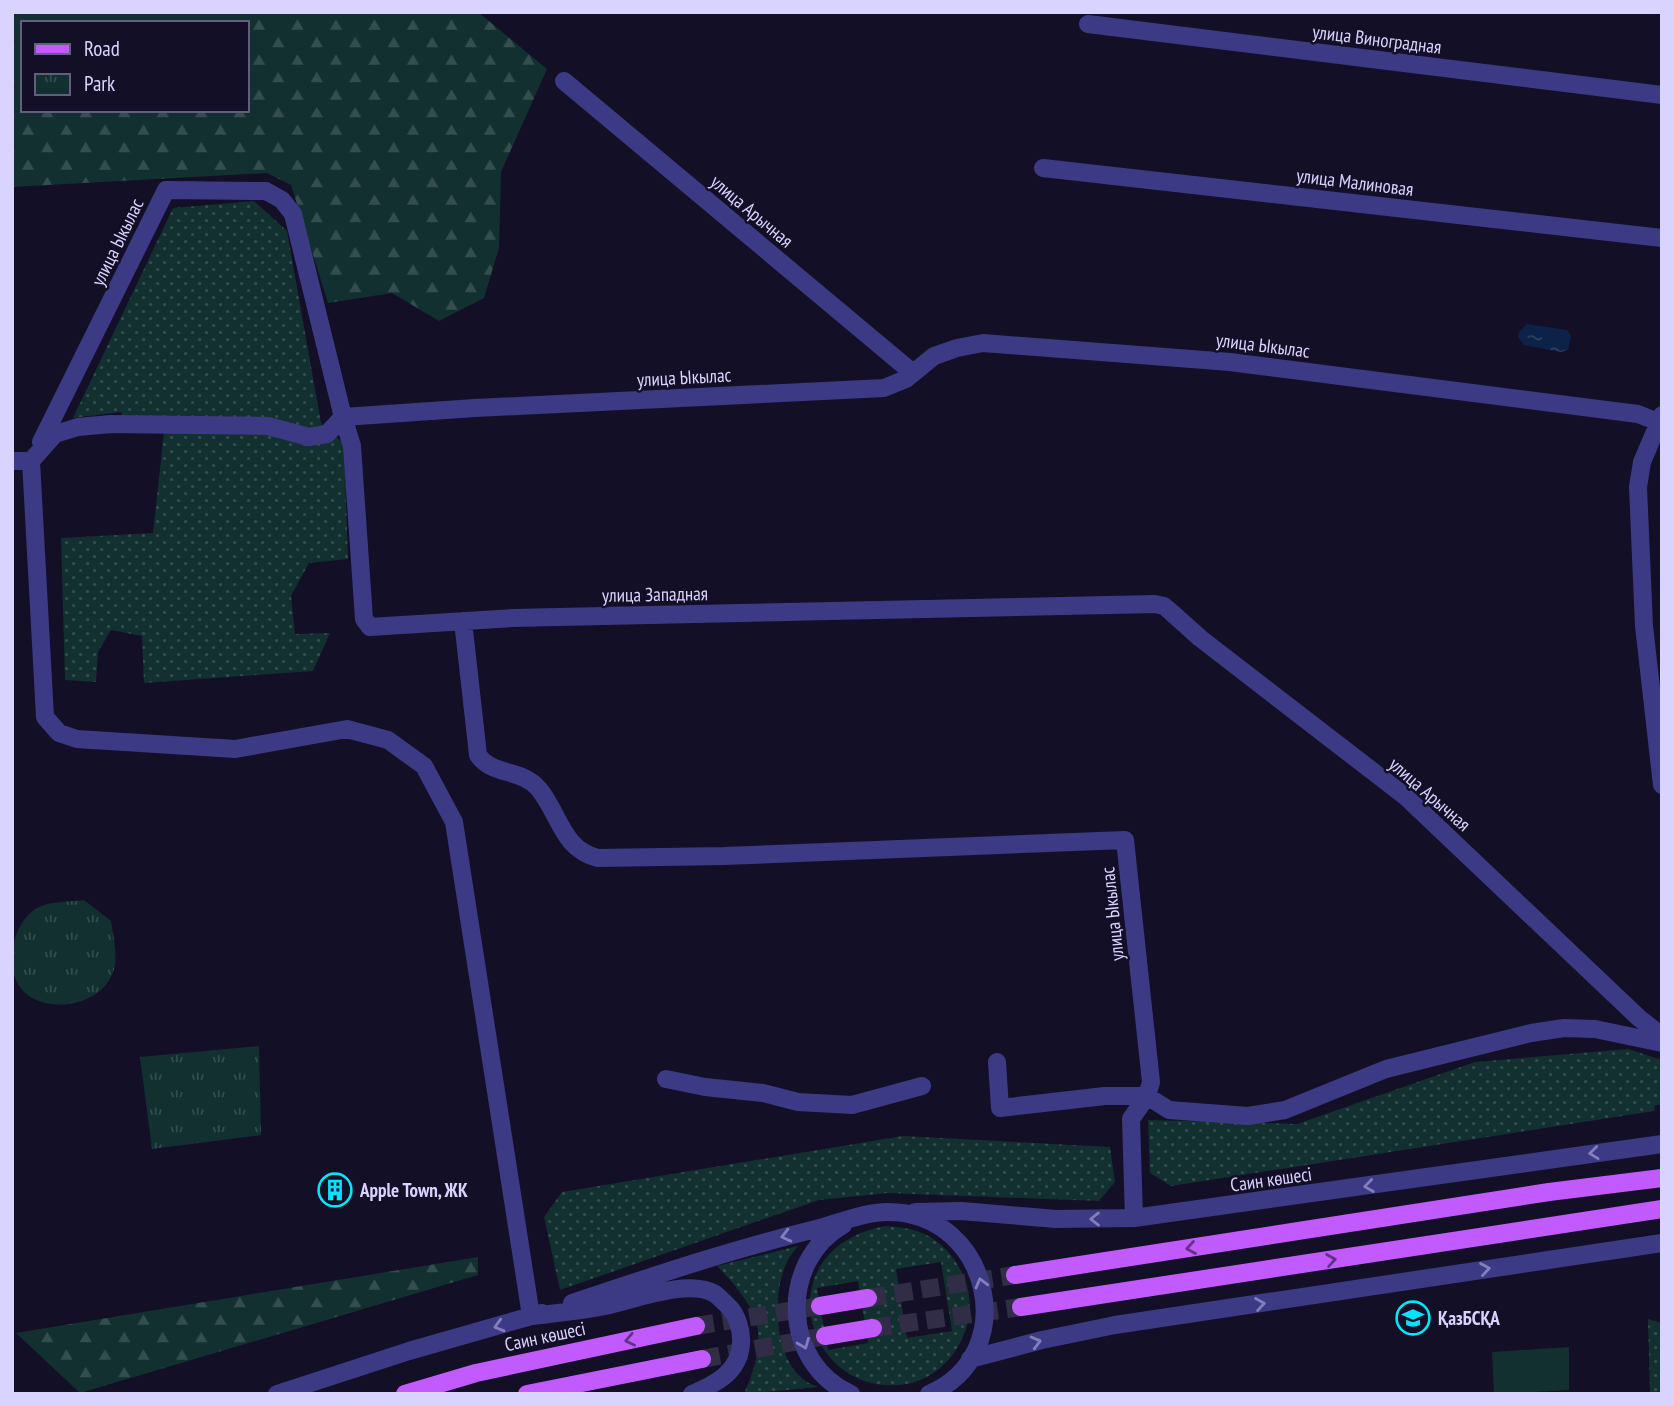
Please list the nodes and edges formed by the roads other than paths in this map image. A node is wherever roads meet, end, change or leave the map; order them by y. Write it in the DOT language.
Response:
graph roads {
  1 [pos="1088,24"];
  2 [pos="564,80"];
  3 [pos="1662,95"];
  4 [pos="1043,167"];
  5 [pos="1662,238"];
  6 [pos="913,373"];
  7 [pos="343,417"];
  8 [pos="1660,418"];
  9 [pos="12,461"];
  10 [pos="31,461"];
  11 [pos="1155,604"];
  12 [pos="463,621"];
  13 [pos="1659,727"];
  14 [pos="1662,785"];
  15 [pos="1662,1036"];
  16 [pos="1662,1043"];
  17 [pos="997,1062"];
  18 [pos="666,1079"];
  19 [pos="922,1086"];
  20 [pos="1147,1097"];
  21 [pos="1662,1144"];
  22 [pos="1662,1178"];
  23 [pos="1662,1209"];
  24 [pos="884,1212"];
  25 [pos="1134,1218"];
  26 [pos="852,1220"];
  27 [pos="1662,1243"];
  28 [pos="1015,1275"];
  29 [pos="868,1298"];
  30 [pos="820,1306"];
  31 [pos="1021,1307"];
  32 [pos="531,1316"];
  33 [pos="696,1326"];
  34 [pos="873,1328"];
  35 [pos="825,1336"];
  36 [pos="702,1359"];
  37 [pos="965,1366"];
  38 [pos="848,1392"];
  39 [pos="278,1394"];
  40 [pos="405,1394"];
  41 [pos="527,1394"];
  42 [pos="692,1394"];
  43 [pos="820,1394"];
  44 [pos="929,1394"];
  45 [pos="954,1394"];
  1 -- 3 [label="street, улица Виноградная"];
  2 -- 6 [label="street, улица Арычная"];
  4 -- 5 [label="street, улица Малиновая"];
  6 -- 7 [label="street, улица Ыкылас"];
  6 -- 8 [label="street, улица Ыкылас"];
  7 -- 10 [label="street"];
  7 -- 10 [label="street, улица Ыкылас"];
  7 -- 12 [label="street, улица Западная"];
  8 -- 13 [label="street"];
  9 -- 10 [label="street"];
  10 -- 32 [label="street"];
  11 -- 12 [label="street, улица Западная"];
  11 -- 15 [label="street, улица Арычная"];
  12 -- 20 [label="street, улица Ыкылас"];
  13 -- 14 [label="street"];
  16 -- 20 [label="street"];
  17 -- 20 [label="street"];
  18 -- 19 [label="street"];
  20 -- 25 [label="street, улица Ыкылас"];
  21 -- 25 [label="street, Саин көшесі, one-way"];
  22 -- 28 [label="main road, one-way"];
  31 -- 23 [label="main road, one-way"];
  25 -- 24 [label="street, Саин көшесі, one-way"];
  24 -- 26 [label="street"];
  37 -- 24 [label="street, one-way"];
  26 -- 32 [label="street, one-way"];
  26 -- 38 [label="street, one-way"];
  37 -- 27 [label="street, one-way"];
  29 -- 30 [label="main road"];
  32 -- 39 [label="street, one-way"];
  32 -- 42 [label="street"];
  33 -- 40 [label="main road, Саин көшесі, one-way"];
  34 -- 35 [label="main road"];
  36 -- 41 [label="main road"];
  37 -- 44 [label="street"];
  37 -- 45 [label="street"];
  38 -- 43 [label="street"];
}
